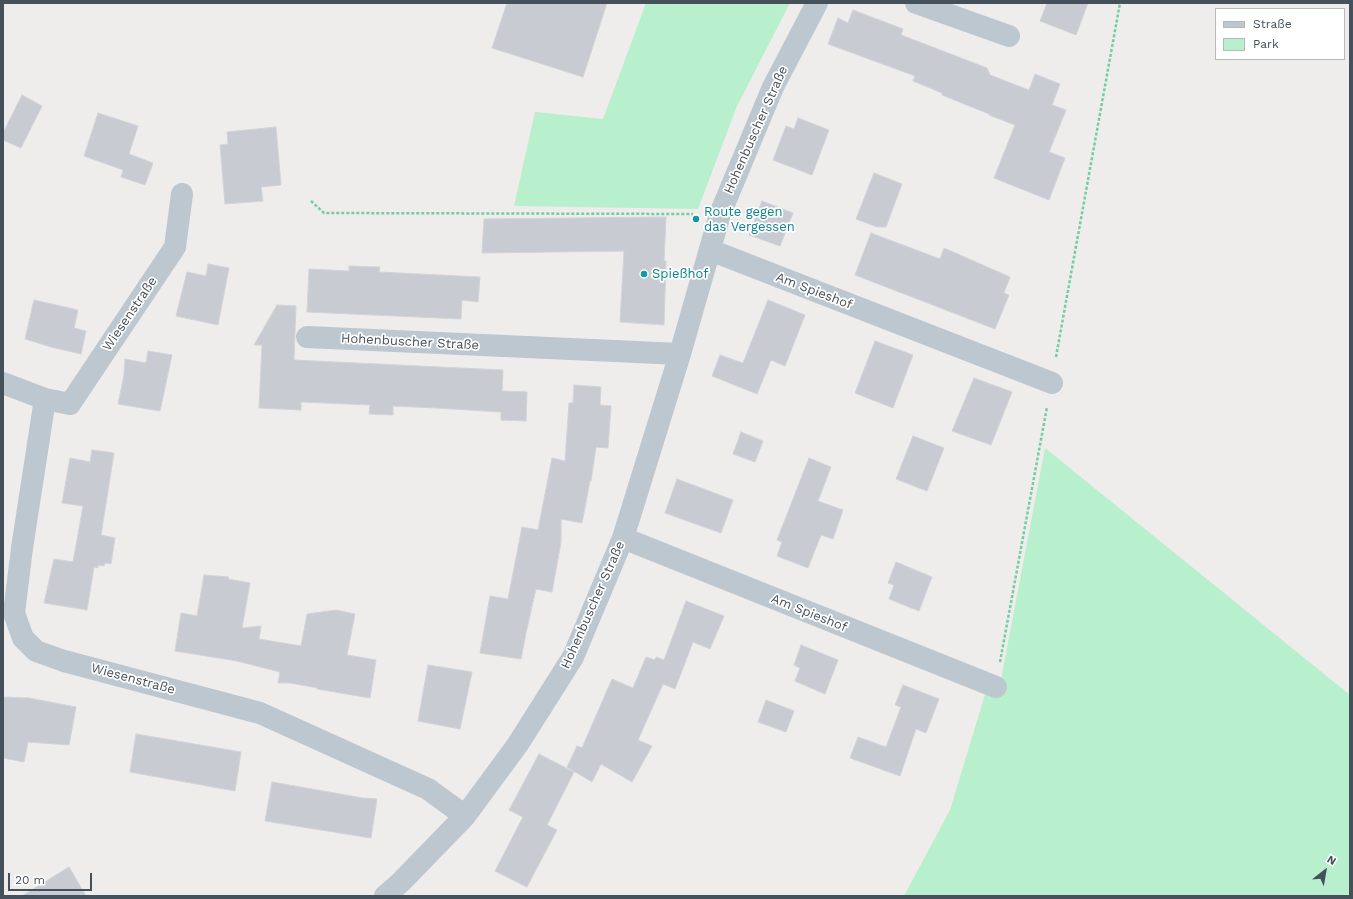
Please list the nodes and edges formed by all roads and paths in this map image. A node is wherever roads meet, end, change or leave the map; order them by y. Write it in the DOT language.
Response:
graph roads {
  1 [pos="817,3"];
  2 [pos="916,3"];
  3 [pos="1120,3"];
  4 [pos="1009,36"];
  5 [pos="182,194"];
  6 [pos="311,202"];
  7 [pos="720,214"];
  8 [pos="710,250"];
  9 [pos="307,338"];
  10 [pos="680,354"];
  11 [pos="3,383"];
  12 [pos="1052,383"];
  13 [pos="45,399"];
  14 [pos="623,538"];
  15 [pos="996,688"];
  16 [pos="465,816"];
  17 [pos="385,896"];
  1 -- 7 [label="street, Hohenbuscher Straße"];
  2 -- 4 [label="street"];
  3 -- 12 [label="path"];
  5 -- 13 [label="street, Wiesenstraße"];
  6 -- 7 [label="path"];
  7 -- 8 [label="street, Hohenbuscher Straße"];
  8 -- 10 [label="street, Hohenbuscher Straße"];
  8 -- 12 [label="street, Am Spieshof"];
  9 -- 10 [label="street, Hohenbuscher Straße"];
  10 -- 14 [label="street, Hohenbuscher Straße"];
  11 -- 13 [label="street, Wiesenstraße"];
  12 -- 15 [label="path"];
  13 -- 16 [label="street, Wiesenstraße"];
  14 -- 15 [label="street, Am Spieshof"];
  14 -- 16 [label="street, Hohenbuscher Straße"];
  16 -- 17 [label="street, Hohenbuscher Straße"];
}
